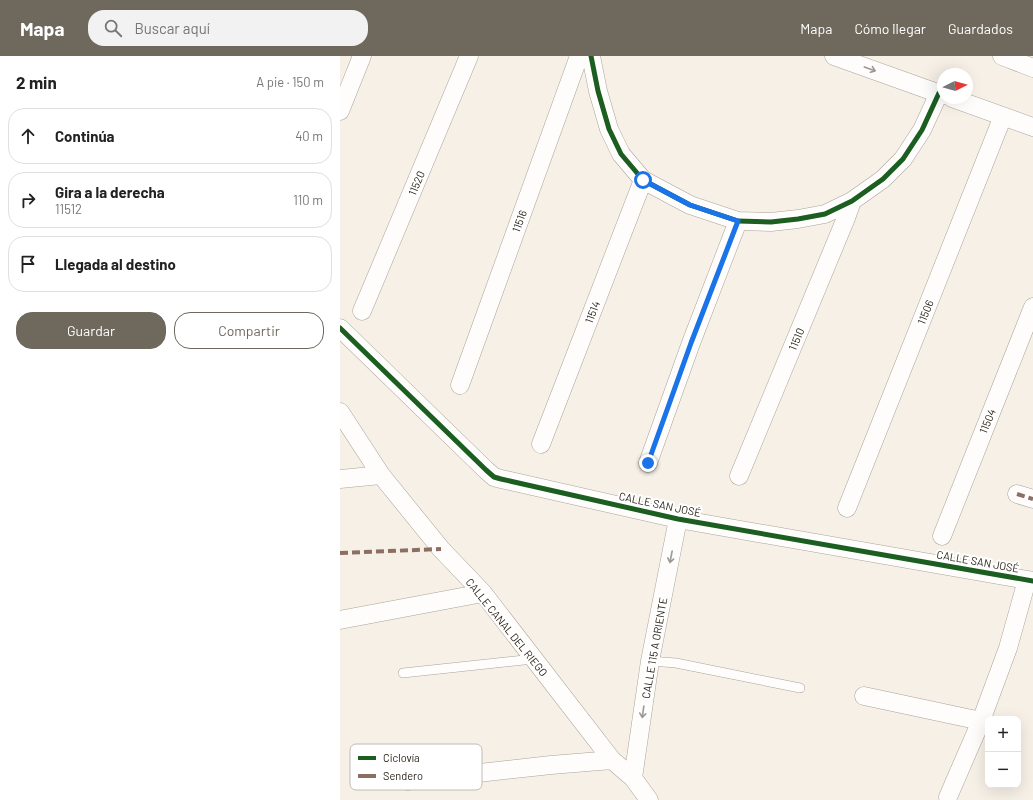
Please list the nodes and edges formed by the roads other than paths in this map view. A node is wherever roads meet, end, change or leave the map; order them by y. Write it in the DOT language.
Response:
graph roads {
  1 [pos="362,56"];
  2 [pos="469,56"];
  3 [pos="579,56"];
  4 [pos="592,56"];
  5 [pos="834,56"];
  6 [pos="937,93"];
  7 [pos="938,104"];
  8 [pos="969,104"];
  9 [pos="340,111"];
  10 [pos="1003,116"];
  11 [pos="1033,127"];
  12 [pos="643,180"];
  13 [pos="852,201"];
  14 [pos="738,221"];
  15 [pos="1033,307"];
  16 [pos="362,311"];
  17 [pos="340,328"];
  18 [pos="460,385"];
  19 [pos="340,412"];
  20 [pos="541,444"];
  21 [pos="648,463"];
  22 [pos="381,475"];
  23 [pos="739,476"];
  24 [pos="340,479"];
  25 [pos="847,508"];
  26 [pos="678,519"];
  27 [pos="942,536"];
  28 [pos="1030,580"];
  29 [pos="483,593"];
  30 [pos="340,620"];
  31 [pos="533,659"];
  32 [pos="650,661"];
  33 [pos="403,673"];
  34 [pos="800,688"];
  35 [pos="864,696"];
  36 [pos="981,721"];
  37 [pos="612,760"];
  38 [pos="482,773"];
  39 [pos="633,778"];
  40 [pos="948,797"];
  41 [pos="648,800"];
  1 -- 9 [label="street"];
  2 -- 16 [label="street, 11520"];
  3 -- 18 [label="street, 11516"];
  4 -- 12 [label="street"];
  5 -- 6 [label="street, one-way"];
  7 -- 13 [label="street"];
  8 -- 10 [label="street"];
  10 -- 11 [label="street"];
  10 -- 25 [label="street, 11506"];
  12 -- 14 [label="street"];
  12 -- 20 [label="street, 11514"];
  13 -- 14 [label="street"];
  13 -- 23 [label="street, 11510"];
  14 -- 21 [label="street"];
  15 -- 27 [label="street, 11504"];
  17 -- 26 [label="street, CALLE SAN JOSÉ"];
  19 -- 22 [label="street, CALLE CANAL DEL RIEGO"];
  22 -- 24 [label="street"];
  22 -- 29 [label="street, CALLE CANAL DEL RIEGO"];
  26 -- 28 [label="street, CALLE SAN JOSÉ"];
  26 -- 32 [label="street, CALLE 115 A ORIENTE, one-way"];
  28 -- 36 [label="street"];
  29 -- 30 [label="street"];
  29 -- 31 [label="street, CALLE CANAL DEL RIEGO"];
  31 -- 33 [label="lane"];
  31 -- 37 [label="street, CALLE CANAL DEL RIEGO"];
  32 -- 34 [label="lane"];
  32 -- 39 [label="street, CALLE 115 A ORIENTE, one-way"];
  35 -- 36 [label="street"];
  36 -- 40 [label="street"];
  37 -- 38 [label="street"];
  37 -- 39 [label="street, CALLE CANAL DEL RIEGO"];
  39 -- 41 [label="street, CALLE CANAL DEL RIEGO"];
}
